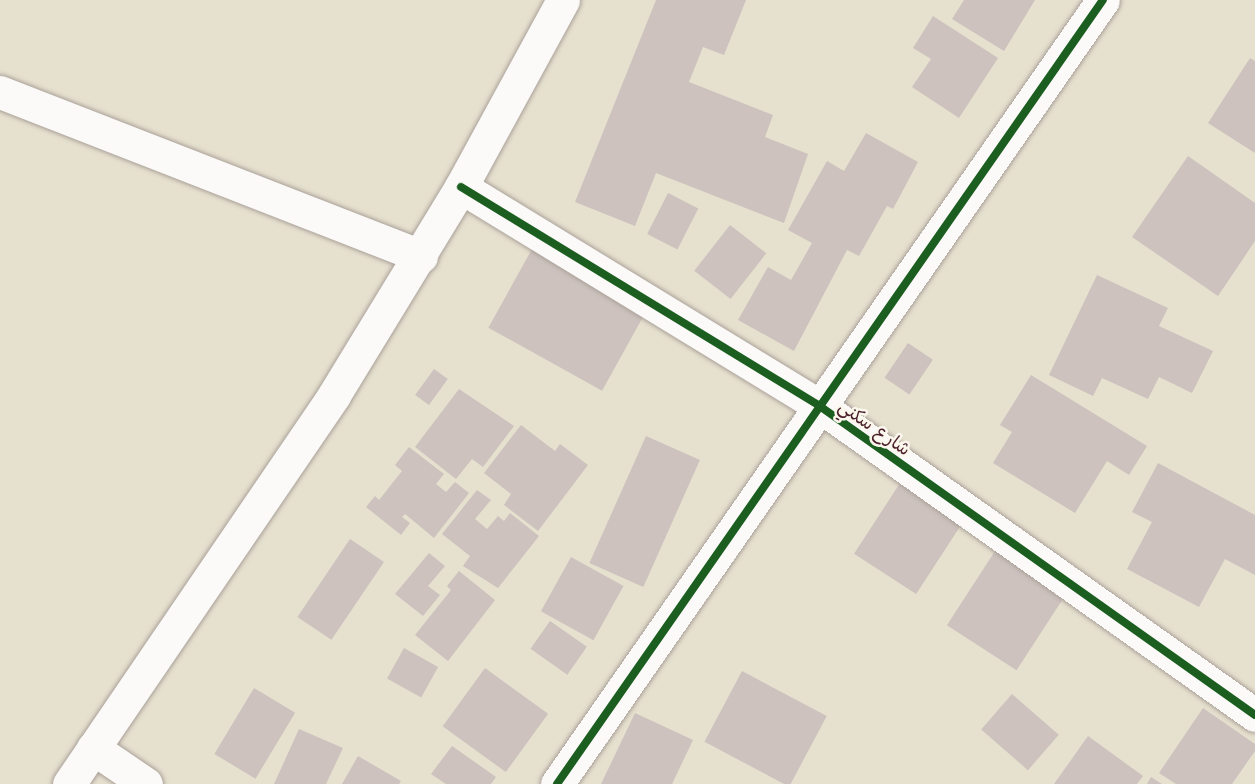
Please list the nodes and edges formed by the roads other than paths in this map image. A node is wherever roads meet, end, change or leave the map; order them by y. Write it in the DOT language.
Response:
graph roads {
  1 [pos="563,0"];
  2 [pos="1103,0"];
  3 [pos="0,92"];
  4 [pos="462,187"];
  5 [pos="421,256"];
  6 [pos="821,407"];
  7 [pos="1255,714"];
  8 [pos="93,748"];
  9 [pos="69,784"];
  10 [pos="146,784"];
  11 [pos="557,784"];
  1 -- 4 [label="street"];
  2 -- 6 [label="street"];
  3 -- 5 [label="street"];
  4 -- 5 [label="street"];
  4 -- 6 [label="street, شارع سكني"];
  5 -- 8 [label="street"];
  6 -- 7 [label="street, شارع سكني"];
  6 -- 11 [label="street"];
  8 -- 9 [label="street"];
  8 -- 10 [label="street"];
}
